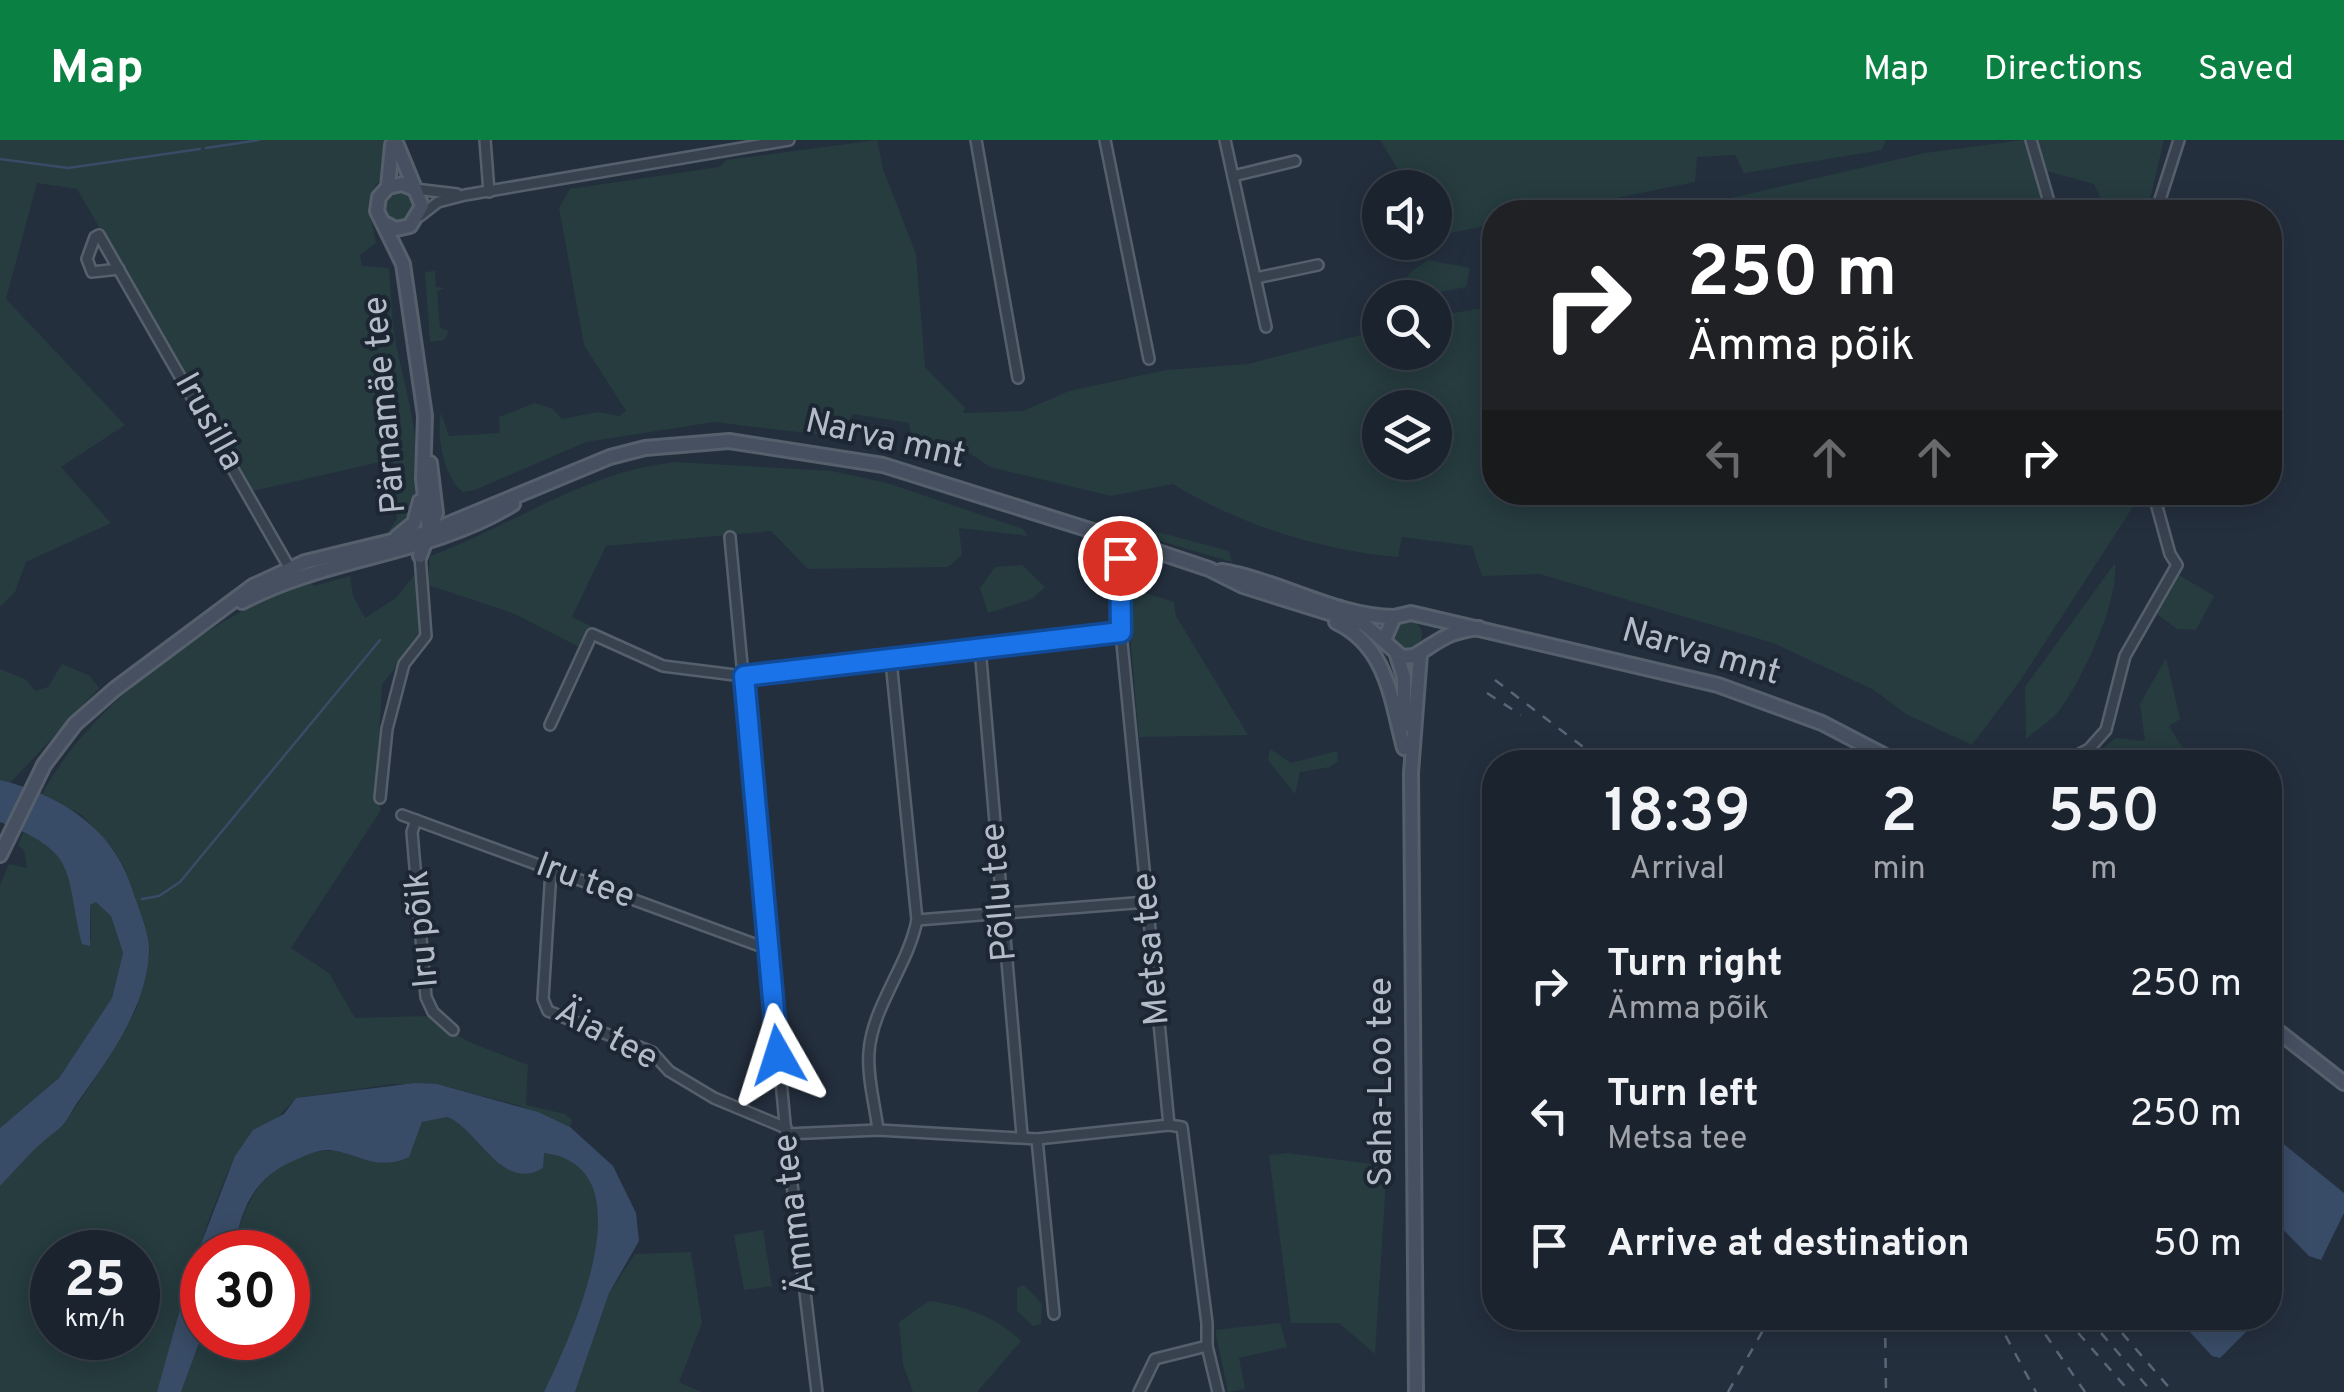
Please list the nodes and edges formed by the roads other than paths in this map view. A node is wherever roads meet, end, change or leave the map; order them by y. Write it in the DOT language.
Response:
graph roads {
  1 [pos="394,140"];
  2 [pos="486,140"];
  3 [pos="789,140"];
  4 [pos="976,140"];
  5 [pos="1105,140"];
  6 [pos="1225,140"];
  7 [pos="2030,140"];
  8 [pos="2179,140"];
  9 [pos="1295,161"];
  10 [pos="1233,176"];
  11 [pos="388,186"];
  12 [pos="414,190"];
  13 [pos="488,192"];
  14 [pos="465,195"];
  15 [pos="2048,200"];
  16 [pos="2160,200"];
  17 [pos="415,221"];
  18 [pos="384,223"];
  19 [pos="1318,264"];
  20 [pos="119,270"];
  21 [pos="1256,278"];
  22 [pos="411,318"];
  23 [pos="1266,327"];
  24 [pos="1149,359"];
  25 [pos="1018,378"];
  26 [pos="427,444"];
  27 [pos="423,479"];
  28 [pos="543,486"];
  29 [pos="434,493"];
  30 [pos="496,504"];
  31 [pos="2157,505"];
  32 [pos="730,537"];
  33 [pos="1125,541"];
  34 [pos="384,543"];
  35 [pos="424,544"];
  36 [pos="1209,569"];
  37 [pos="292,572"];
  38 [pos="1284,599"];
  39 [pos="1394,617"];
  40 [pos="1422,619"];
  41 [pos="1479,628"];
  42 [pos="1121,632"];
  43 [pos="1385,638"];
  44 [pos="980,648"];
  45 [pos="1424,648"];
  46 [pos="1396,655"];
  47 [pos="891,661"];
  48 [pos="744,676"];
  49 [pos="550,726"];
  50 [pos="1404,748"];
  51 [pos="1874,750"];
  52 [pos="2089,750"];
  53 [pos="1411,772"];
  54 [pos="380,798"];
  55 [pos="402,815"];
  56 [pos="416,820"];
  57 [pos="0,855"];
  58 [pos="551,870"];
  59 [pos="1147,902"];
  60 [pos="1001,913"];
  61 [pos="918,920"];
  62 [pos="768,949"];
  63 [pos="453,1030"];
  64 [pos="2282,1034"];
  65 [pos="2344,1083"];
  66 [pos="1169,1124"];
  67 [pos="878,1130"];
  68 [pos="786,1131"];
  69 [pos="1022,1135"];
  70 [pos="1038,1139"];
  71 [pos="1054,1314"];
  72 [pos="1207,1346"];
  73 [pos="817,1392"];
  74 [pos="1139,1392"];
  75 [pos="1218,1392"];
  76 [pos="1416,1392"];
  1 -- 11 [label="main road"];
  1 -- 12 [label="main road"];
  2 -- 13 [label="street"];
  3 -- 13 [label="street"];
  4 -- 25 [label="street"];
  5 -- 24 [label="street"];
  6 -- 10 [label="street"];
  7 -- 15 [label="street"];
  8 -- 16 [label="street"];
  9 -- 10 [label="street"];
  10 -- 21 [label="street"];
  11 -- 12 [label="main road"];
  11 -- 18 [label="main road"];
  12 -- 14 [label="street"];
  12 -- 17 [label="main road"];
  13 -- 14 [label="street"];
  14 -- 17 [label="street"];
  17 -- 18 [label="main road"];
  17 -- 22 [label="main road"];
  18 -- 22 [label="main road, Pärnamäe tee"];
  19 -- 21 [label="street"];
  20 -- 37 [label="street, Irusilla"];
  21 -- 23 [label="street"];
  22 -- 26 [label="main road, Pärnamäe tee"];
  26 -- 27 [label="main road, Pärnamäe tee"];
  26 -- 29 [label="main road"];
  27 -- 34 [label="main road"];
  27 -- 35 [label="main road, Pärnamäe tee"];
  28 -- 30 [label="main road, Narva mnt"];
  28 -- 33 [label="main road, Narva mnt"];
  28 -- 35 [label="main road, Narva mnt"];
  29 -- 30 [label="main road"];
  29 -- 35 [label="main road"];
  30 -- 35 [label="main road, Narva mnt"];
  31 -- 52 [label="street"];
  32 -- 48 [label="street, Ämma tee"];
  33 -- 36 [label="main road, Narva mnt"];
  33 -- 42 [label="street, Metsa tee"];
  34 -- 35 [label="main road, Narva mnt"];
  34 -- 37 [label="main road, Narva mnt"];
  35 -- 37 [label="main road, Narva mnt"];
  35 -- 54 [label="street"];
  36 -- 38 [label="main road, Narva mnt"];
  36 -- 39 [label="main road, Narva mnt"];
  37 -- 57 [label="main road, Narva mnt"];
  38 -- 43 [label="main road, Narva mnt"];
  38 -- 50 [label="main road"];
  39 -- 40 [label="main road, Narva mnt"];
  39 -- 43 [label="main road"];
  40 -- 41 [label="main road, Narva mnt"];
  40 -- 45 [label="main road"];
  41 -- 45 [label="main road, Narva mnt"];
  41 -- 51 [label="main road, Narva mnt"];
  42 -- 44 [label="street"];
  42 -- 59 [label="street, Metsa tee"];
  43 -- 46 [label="main road"];
  44 -- 47 [label="street"];
  44 -- 60 [label="street, Põllu tee"];
  45 -- 46 [label="main road, Narva mnt"];
  45 -- 53 [label="main road, Saha-Loo tee"];
  46 -- 50 [label="main road, Saha-Loo tee"];
  47 -- 48 [label="street"];
  47 -- 61 [label="street"];
  48 -- 49 [label="street"];
  48 -- 62 [label="street, Ämma tee"];
  50 -- 53 [label="main road, Saha-Loo tee"];
  53 -- 76 [label="main road, Saha-Loo tee"];
  55 -- 56 [label="street, Iru tee"];
  56 -- 58 [label="street, Iru tee"];
  56 -- 63 [label="street, Iru põik"];
  58 -- 62 [label="street, Iru tee"];
  58 -- 68 [label="street, Äia tee"];
  59 -- 60 [label="street"];
  59 -- 66 [label="street, Metsa tee"];
  60 -- 61 [label="street"];
  60 -- 69 [label="street, Põllu tee"];
  61 -- 67 [label="street"];
  62 -- 68 [label="street, Ämma tee"];
  64 -- 65 [label="main road"];
  66 -- 70 [label="street, Äia tee"];
  66 -- 72 [label="street, Metsa tee"];
  67 -- 68 [label="street, Äia tee"];
  67 -- 69 [label="street, Äia tee"];
  68 -- 73 [label="street, Ämma tee"];
  69 -- 70 [label="street, Äia tee"];
  70 -- 71 [label="street"];
  72 -- 74 [label="street"];
  72 -- 75 [label="street, Metsa tee"];
}
